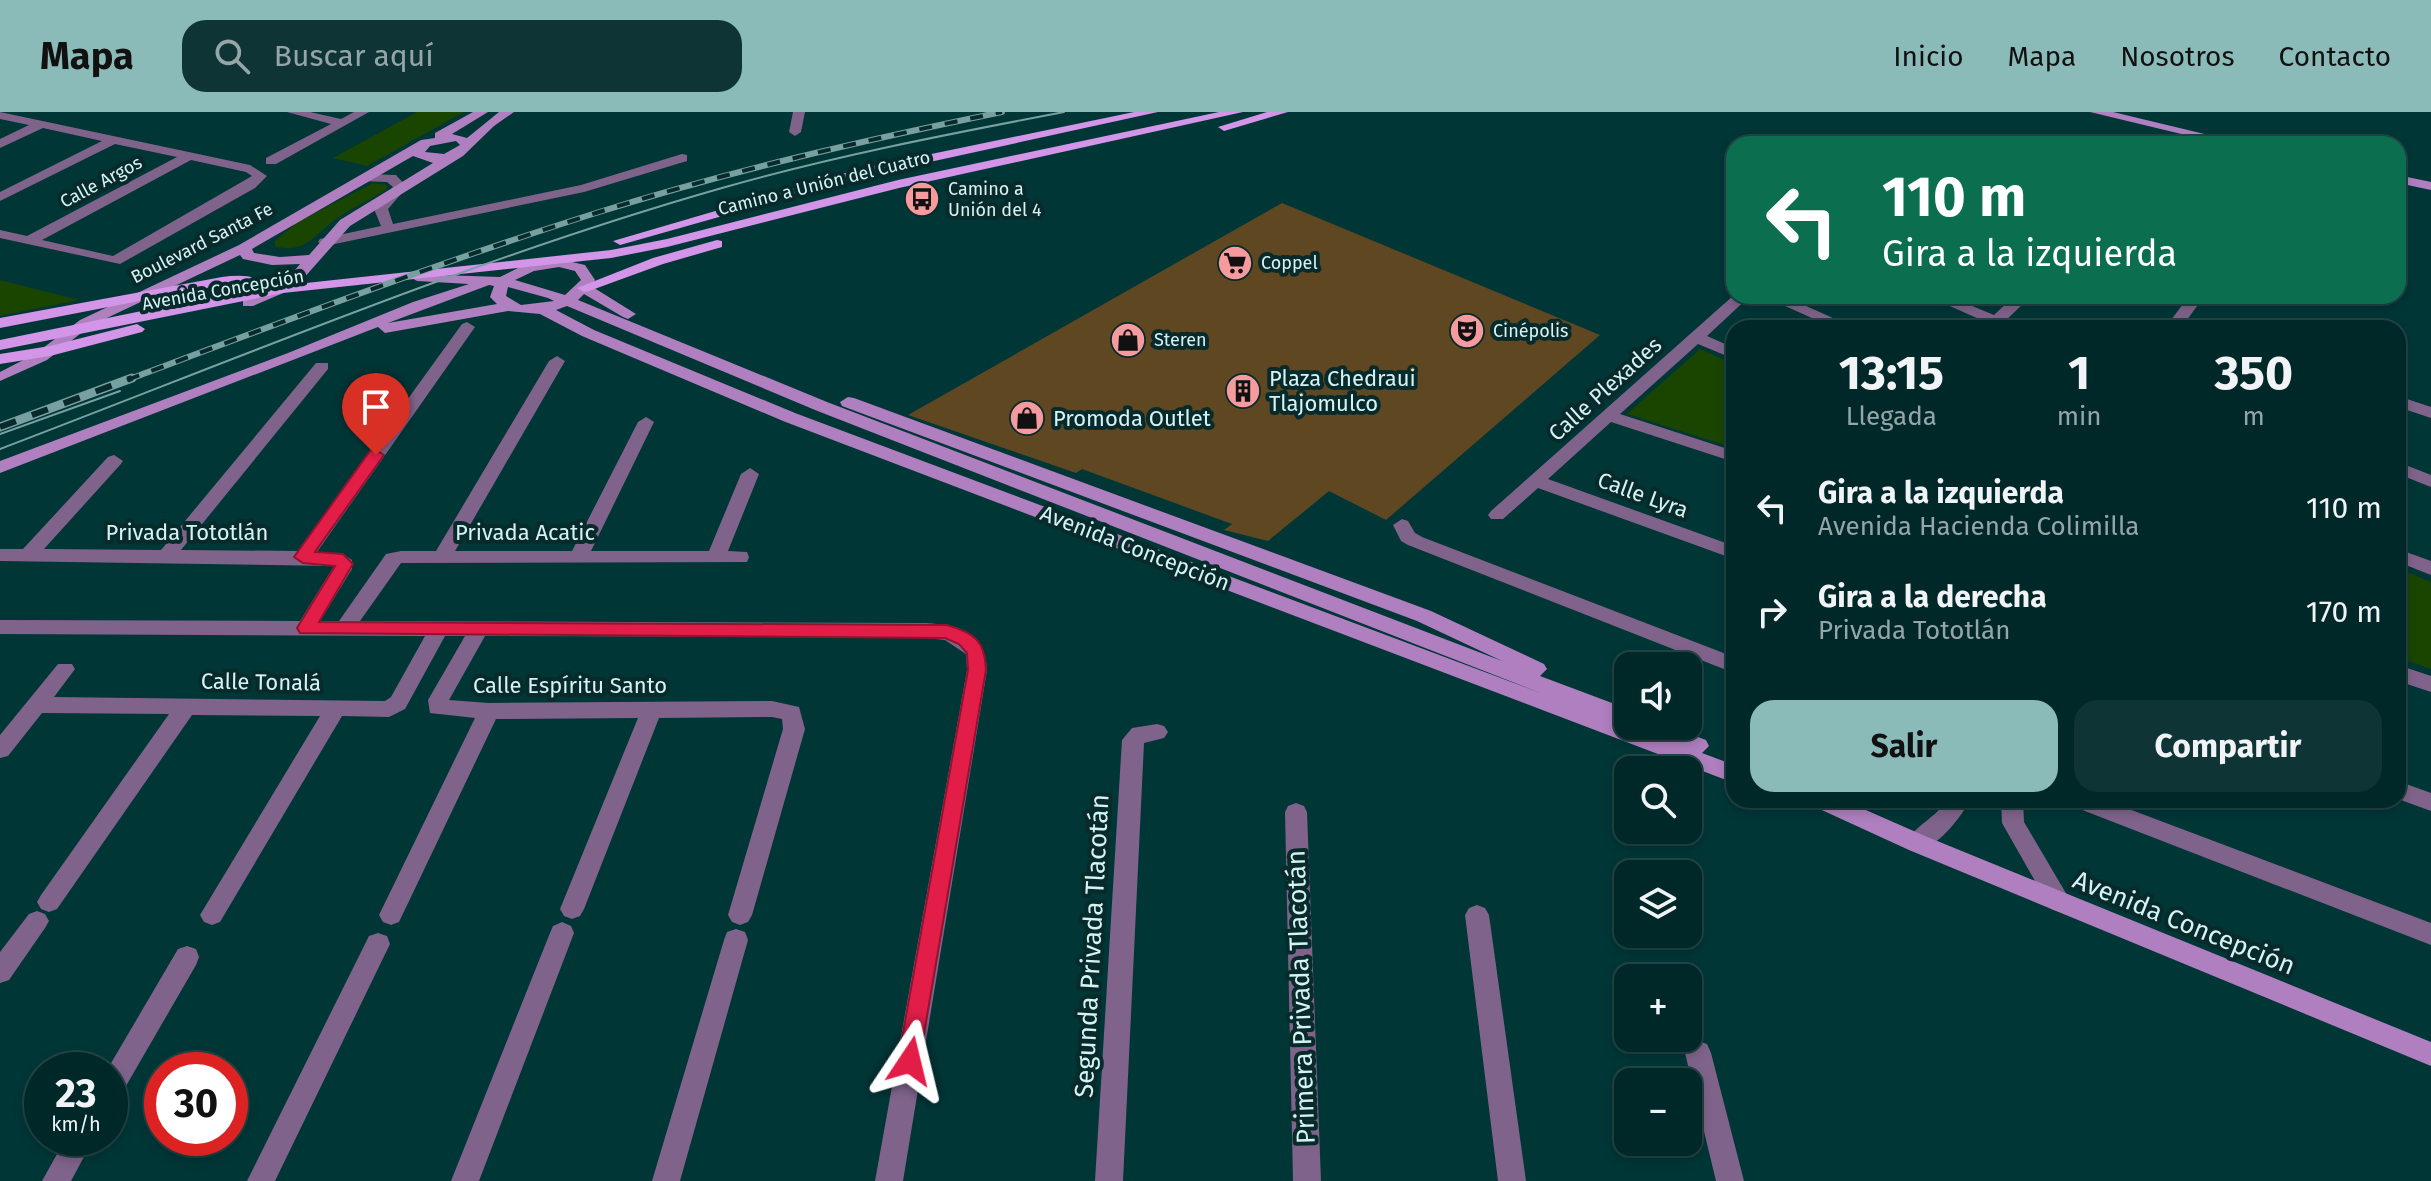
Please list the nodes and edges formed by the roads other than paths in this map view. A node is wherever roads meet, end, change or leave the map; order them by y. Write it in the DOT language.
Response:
graph roads {
  1 [pos="293,112"];
  2 [pos="363,112"];
  3 [pos="482,112"];
  4 [pos="508,112"];
  5 [pos="799,112"];
  6 [pos="1152,112"];
  7 [pos="1205,112"];
  8 [pos="1237,112"];
  9 [pos="1282,112"];
  10 [pos="2096,112"];
  11 [pos="0,115"];
  12 [pos="343,123"];
  13 [pos="42,124"];
  14 [pos="795,132"];
  15 [pos="2204,136"];
  16 [pos="115,139"];
  17 [pos="427,143"];
  18 [pos="0,144"];
  19 [pos="468,144"];
  20 [pos="454,155"];
  21 [pos="189,156"];
  22 [pos="682,158"];
  23 [pos="271,161"];
  24 [pos="366,178"];
  25 [pos="2406,181"];
  26 [pos="2431,186"];
  27 [pos="400,187"];
  28 [pos="0,197"];
  29 [pos="812,201"];
  30 [pos="390,229"];
  31 [pos="0,234"];
  32 [pos="29,241"];
  33 [pos="325,242"];
  34 [pos="244,248"];
  35 [pos="312,259"];
  36 [pos="448,262"];
  37 [pos="545,264"];
  38 [pos="417,277"];
  39 [pos="509,277"];
  40 [pos="584,288"];
  41 [pos="147,294"];
  42 [pos="248,303"];
  43 [pos="1733,304"];
  44 [pos="1790,304"];
  45 [pos="1952,304"];
  46 [pos="2014,304"];
  47 [pos="510,306"];
  48 [pos="541,308"];
  49 [pos="1828,320"];
  50 [pos="1985,320"];
  51 [pos="1997,320"];
  52 [pos="0,323"];
  53 [pos="467,327"];
  54 [pos="0,333"];
  55 [pos="23,335"];
  56 [pos="1696,337"];
  57 [pos="99,340"];
  58 [pos="0,345"];
  59 [pos="1726,350"];
  60 [pos="50,351"];
  61 [pos="294,356"];
  62 [pos="0,359"];
  63 [pos="557,361"];
  64 [pos="322,366"];
  65 [pos="1,377"];
  66 [pos="284,384"];
  67 [pos="307,384"];
  68 [pos="2406,404"];
  69 [pos="2431,413"];
  70 [pos="1608,416"];
  71 [pos="646,422"];
  72 [pos="1726,454"];
  73 [pos="114,461"];
  74 [pos="0,467"];
  75 [pos="2406,471"];
  76 [pos="750,474"];
  77 [pos="1536,481"];
  78 [pos="2431,481"];
  79 [pos="1497,515"];
  80 [pos="1402,525"];
  81 [pos="1726,550"];
  82 [pos="0,555"];
  83 [pos="28,555"];
  84 [pos="443,555"];
  85 [pos="166,556"];
  86 [pos="579,556"];
  87 [pos="303,557"];
  88 [pos="716,557"];
  89 [pos="740,557"];
  90 [pos="2406,558"];
  91 [pos="2431,568"];
  92 [pos="0,627"];
  93 [pos="306,628"];
  94 [pos="345,628"];
  95 [pos="439,629"];
  96 [pos="479,629"];
  97 [pos="1726,662"];
  98 [pos="65,669"];
  99 [pos="2406,676"];
  100 [pos="2431,684"];
  101 [pos="1614,704"];
  102 [pos="36,705"];
  103 [pos="187,705"];
  104 [pos="336,708"];
  105 [pos="652,709"];
  106 [pos="489,711"];
  107 [pos="1614,713"];
  108 [pos="1157,732"];
  109 [pos="1678,740"];
  110 [pos="1686,740"];
  111 [pos="0,750"];
  112 [pos="1726,761"];
  113 [pos="1726,762"];
  114 [pos="1726,762"];
  115 [pos="2406,793"];
  116 [pos="2431,802"];
  117 [pos="1824,808"];
  118 [pos="1839,808"];
  119 [pos="1954,808"];
  120 [pos="2012,808"];
  121 [pos="2101,808"];
  122 [pos="1296,812"];
  123 [pos="1917,843"];
  124 [pos="2059,902"];
  125 [pos="212,915"];
  126 [pos="391,915"];
  127 [pos="1477,915"];
  128 [pos="2431,934"];
  129 [pos="378,944"];
  130 [pos="187,957"];
  131 [pos="0,972"];
  132 [pos="1698,1053"];
  133 [pos="2431,1054"];
  134 [pos="128,1058"];
  135 [pos="71,1156"];
  136 [pos="56,1181"];
  137 [pos="261,1181"];
  138 [pos="465,1181"];
  139 [pos="666,1181"];
  140 [pos="889,1181"];
  141 [pos="1109,1181"];
  142 [pos="1307,1181"];
  143 [pos="1512,1181"];
  144 [pos="1730,1181"];
  1 -- 12 [label="street"];
  2 -- 12 [label="street"];
  3 -- 17 [label="main road, Boulevard Santa Fe"];
  4 -- 19 [label="main road"];
  5 -- 14 [label="street"];
  6 -- 37 [label="main road"];
  7 -- 29 [label="main road, Camino a Unión del Cuatro"];
  8 -- 29 [label="main road, Camino a Unión del Cuatro"];
  9 -- 40 [label="main road"];
  10 -- 15 [label="main road"];
  11 -- 13 [label="street"];
  12 -- 23 [label="street"];
  13 -- 16 [label="street"];
  13 -- 18 [label="street"];
  16 -- 21 [label="street"];
  16 -- 28 [label="street"];
  17 -- 19 [label="main road"];
  17 -- 20 [label="main road"];
  17 -- 24 [label="main road, Boulevard Santa Fe"];
  19 -- 20 [label="main road"];
  20 -- 27 [label="main road"];
  21 -- 32 [label="street, Calle Argos"];
  21 -- 32 [label="street"];
  22 -- 30 [label="street"];
  24 -- 27 [label="street"];
  24 -- 34 [label="main road, Boulevard Santa Fe"];
  25 -- 26 [label="main road"];
  27 -- 30 [label="street"];
  27 -- 33 [label="main road"];
  29 -- 36 [label="main road, Camino a Unión del Cuatro"];
  29 -- 38 [label="main road, Camino a Unión del Cuatro"];
  30 -- 33 [label="street"];
  31 -- 32 [label="street"];
  33 -- 35 [label="main road"];
  34 -- 35 [label="main road"];
  34 -- 41 [label="main road, Boulevard Santa Fe"];
  35 -- 42 [label="main road"];
  36 -- 55 [label="main road, Avenida Concepción"];
  37 -- 39 [label="main road"];
  37 -- 40 [label="main road, Avenida Concepción"];
  38 -- 55 [label="main road, Avenida Concepción"];
  38 -- 107 [label="main road, Avenida Concepción"];
  39 -- 47 [label="main road"];
  39 -- 61 [label="main road"];
  40 -- 48 [label="main road"];
  40 -- 101 [label="main road, Avenida Concepción"];
  41 -- 42 [label="main road"];
  41 -- 52 [label="main road"];
  41 -- 60 [label="main road, Boulevard Santa Fe"];
  42 -- 57 [label="main road"];
  43 -- 56 [label="street, Calle Plexades"];
  44 -- 49 [label="street"];
  45 -- 50 [label="street"];
  46 -- 51 [label="street"];
  47 -- 48 [label="main road"];
  47 -- 61 [label="main road"];
  48 -- 113 [label="main road, Avenida Concepción"];
  53 -- 87 [label="street"];
  54 -- 55 [label="main road, Avenida Concepción"];
  55 -- 58 [label="main road, Avenida Concepción"];
  56 -- 59 [label="street"];
  56 -- 70 [label="street, Calle Plexades"];
  57 -- 60 [label="main road"];
  57 -- 65 [label="main road, Boulevard Santa Fe"];
  60 -- 62 [label="main road"];
  60 -- 65 [label="main road, Boulevard Santa Fe"];
  61 -- 74 [label="main road"];
  63 -- 84 [label="street"];
  64 -- 67 [label="street"];
  66 -- 67 [label="street"];
  67 -- 85 [label="street"];
  68 -- 69 [label="street"];
  70 -- 72 [label="street"];
  70 -- 77 [label="street, Calle Plexades"];
  71 -- 86 [label="street"];
  73 -- 83 [label="street"];
  75 -- 78 [label="street"];
  76 -- 88 [label="street"];
  77 -- 79 [label="street, Calle Plexades"];
  77 -- 81 [label="street, Calle Lyra"];
  80 -- 97 [label="street"];
  82 -- 83 [label="street, Privada Tototlán"];
  83 -- 85 [label="street, Privada Tototlán"];
  84 -- 86 [label="street, Privada Acatic"];
  84 -- 94 [label="street, Privada Acatic"];
  85 -- 87 [label="street, Privada Tototlán"];
  86 -- 88 [label="street, Privada Acatic"];
  87 -- 93 [label="street, Privada Tototlán"];
  88 -- 89 [label="street, Privada Acatic"];
  90 -- 91 [label="street"];
  92 -- 93 [label="street"];
  93 -- 94 [label="street"];
  94 -- 95 [label="street"];
  95 -- 96 [label="street"];
  95 -- 104 [label="street, Calle Tonalá"];
  96 -- 106 [label="street, Calle Espíritu Santo"];
  96 -- 140 [label="street"];
  98 -- 102 [label="street"];
  99 -- 100 [label="street"];
  102 -- 103 [label="street, Calle Tonalá"];
  102 -- 111 [label="street"];
  103 -- 104 [label="street, Calle Tonalá"];
  103 -- 131 [label="street"];
  104 -- 125 [label="street"];
  105 -- 106 [label="street, Calle Espíritu Santo"];
  105 -- 138 [label="street"];
  105 -- 139 [label="street, Calle Espíritu Santo"];
  106 -- 126 [label="street"];
  108 -- 141 [label="street, Segunda Privada Tlacotán"];
  109 -- 114 [label="main road"];
  110 -- 112 [label="main road"];
  115 -- 116 [label="street"];
  117 -- 123 [label="main road, Avenida Concepción"];
  118 -- 123 [label="main road, Avenida Concepción"];
  119 -- 123 [label="street"];
  120 -- 124 [label="street"];
  121 -- 128 [label="street"];
  122 -- 142 [label="street, Primera Privada Tlacotán"];
  123 -- 124 [label="main road, Avenida Concepción"];
  124 -- 133 [label="main road, Avenida Concepción"];
  127 -- 143 [label="street"];
  129 -- 137 [label="street"];
  130 -- 134 [label="street"];
  132 -- 144 [label="street"];
  135 -- 136 [label="street"];
}
